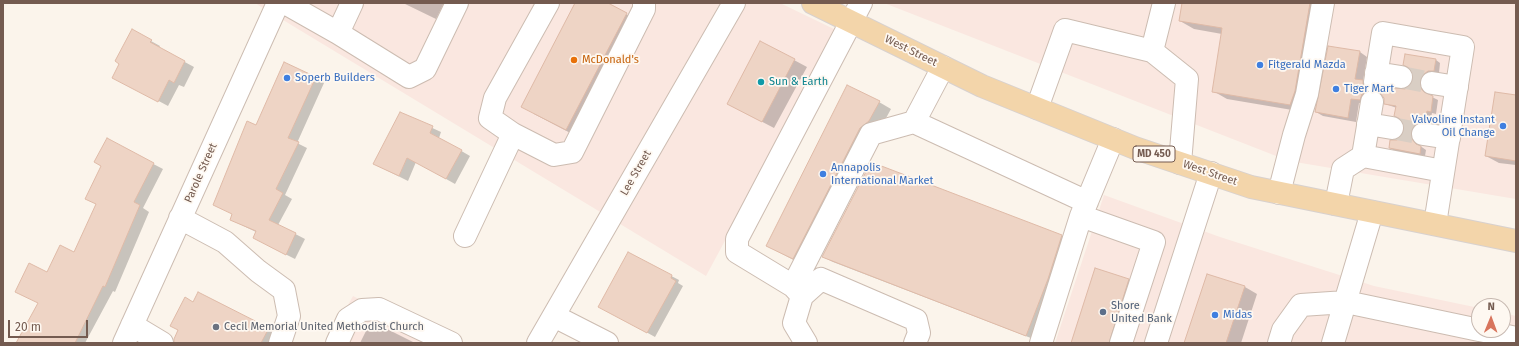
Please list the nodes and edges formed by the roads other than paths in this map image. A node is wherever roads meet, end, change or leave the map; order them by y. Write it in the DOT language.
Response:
graph roads {
  1 [pos="278,3"];
  2 [pos="285,3"];
  3 [pos="352,3"];
  4 [pos="457,3"];
  5 [pos="548,3"];
  6 [pos="644,3"];
  7 [pos="734,3"];
  8 [pos="813,3"];
  9 [pos="1164,3"];
  10 [pos="1323,3"];
  11 [pos="856,12"];
  12 [pos="338,34"];
  13 [pos="1152,51"];
  14 [pos="943,67"];
  15 [pos="1401,77"];
  16 [pos="1432,83"];
  17 [pos="1374,86"];
  18 [pos="1457,87"];
  19 [pos="1037,108"];
  20 [pos="914,122"];
  21 [pos="1368,124"];
  22 [pos="1392,128"];
  23 [pos="513,134"];
  24 [pos="1423,134"];
  25 [pos="1449,138"];
  26 [pos="1113,139"];
  27 [pos="1363,156"];
  28 [pos="1180,163"];
  29 [pos="1443,171"];
  30 [pos="1211,173"];
  31 [pos="1279,193"];
  32 [pos="1336,204"];
  33 [pos="1084,209"];
  34 [pos="1372,212"];
  35 [pos="180,218"];
  36 [pos="1435,224"];
  37 [pos="465,236"];
  38 [pos="1516,241"];
  39 [pos="797,291"];
  40 [pos="1346,302"];
  41 [pos="554,316"];
  42 [pos="1471,331"];
  43 [pos="128,334"];
  44 [pos="162,343"];
  45 [pos="280,343"];
  46 [pos="337,343"];
  47 [pos="451,343"];
  48 [pos="538,343"];
  49 [pos="607,343"];
  50 [pos="806,343"];
  51 [pos="915,343"];
  52 [pos="1041,343"];
  53 [pos="1121,343"];
  54 [pos="1156,343"];
  55 [pos="1279,343"];
  56 [pos="1333,343"];
  1 -- 35 [label="street, Parole Street"];
  2 -- 12 [label="street"];
  3 -- 12 [label="street"];
  4 -- 12 [label="street"];
  5 -- 23 [label="street"];
  6 -- 23 [label="street"];
  7 -- 41 [label="street, Lee Street"];
  8 -- 11 [label="main road, West Street / MD 450"];
  9 -- 13 [label="street"];
  10 -- 31 [label="street"];
  11 -- 14 [label="main road, West Street / MD 450"];
  11 -- 39 [label="street"];
  13 -- 19 [label="street"];
  13 -- 28 [label="street"];
  14 -- 19 [label="main road, West Street / MD 450"];
  14 -- 20 [label="street"];
  15 -- 17 [label="street"];
  16 -- 18 [label="street"];
  17 -- 18 [label="street"];
  17 -- 21 [label="street"];
  18 -- 25 [label="street"];
  19 -- 26 [label="main road, West Street / MD 450"];
  20 -- 33 [label="street"];
  20 -- 39 [label="street"];
  21 -- 22 [label="street"];
  21 -- 27 [label="street"];
  23 -- 37 [label="street"];
  24 -- 25 [label="street"];
  25 -- 29 [label="street"];
  26 -- 28 [label="main road, West Street / MD 450"];
  26 -- 33 [label="street"];
  27 -- 29 [label="street"];
  27 -- 32 [label="street"];
  28 -- 30 [label="main road, West Street / MD 450"];
  29 -- 36 [label="street"];
  30 -- 31 [label="main road, West Street / MD 450"];
  30 -- 54 [label="street"];
  31 -- 32 [label="main road, West Street / MD 450"];
  32 -- 34 [label="main road, West Street / MD 450"];
  33 -- 52 [label="street"];
  33 -- 53 [label="street"];
  34 -- 36 [label="main road, West Street / MD 450"];
  34 -- 40 [label="street"];
  35 -- 43 [label="street, Parole Street"];
  35 -- 45 [label="street"];
  36 -- 38 [label="main road, West Street / MD 450"];
  39 -- 50 [label="street"];
  39 -- 51 [label="street"];
  40 -- 42 [label="street"];
  40 -- 55 [label="street"];
  40 -- 56 [label="street"];
  41 -- 48 [label="street, Lee Street"];
  41 -- 49 [label="street"];
  43 -- 44 [label="street"];
  46 -- 47 [label="street"];
}
